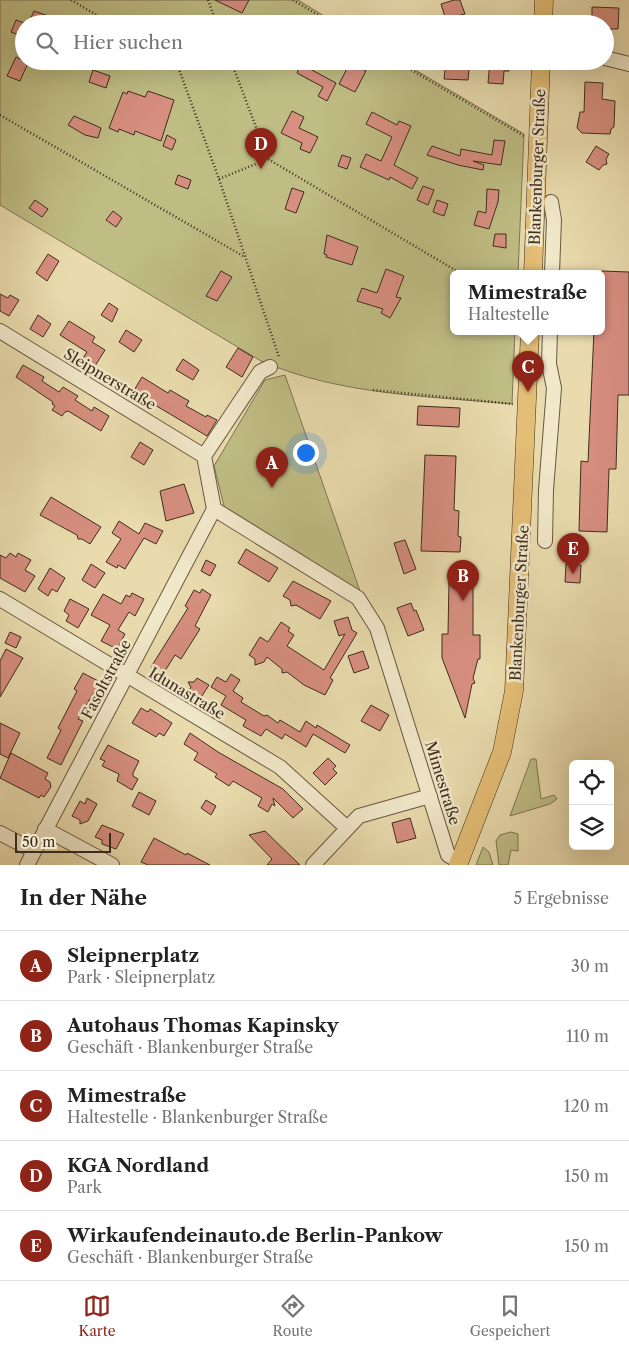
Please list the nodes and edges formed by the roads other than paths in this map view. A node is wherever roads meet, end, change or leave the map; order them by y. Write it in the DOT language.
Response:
graph roads {
  1 [pos="544,0"];
  2 [pos="543,15"];
  3 [pos="614,60"];
  4 [pos="629,64"];
  5 [pos="542,70"];
  6 [pos="551,202"];
  7 [pos="533,270"];
  8 [pos="552,270"];
  9 [pos="0,331"];
  10 [pos="530,335"];
  11 [pos="550,335"];
  12 [pos="270,367"];
  13 [pos="204,456"];
  14 [pos="214,509"];
  15 [pos="545,541"];
  16 [pos="0,599"];
  17 [pos="126,676"];
  18 [pos="430,796"];
  19 [pos="348,828"];
  20 [pos="45,829"];
  21 [pos="0,833"];
  22 [pos="34,851"];
  23 [pos="459,863"];
  24 [pos="26,865"];
  25 [pos="112,865"];
  26 [pos="313,865"];
  1 -- 2 [label="main road"];
  3 -- 4 [label="street"];
  5 -- 7 [label="main road, Blankenburger Straße"];
  6 -- 8 [label="street"];
  9 -- 13 [label="street, Sleipnerstraße"];
  10 -- 23 [label="main road, Blankenburger Straße"];
  11 -- 15 [label="street"];
  12 -- 13 [label="street"];
  13 -- 14 [label="street"];
  14 -- 17 [label="street, Fasoltstraße"];
  14 -- 18 [label="street, Mimestraße"];
  16 -- 17 [label="street, Idunastraße"];
  17 -- 19 [label="street, Idunastraße"];
  17 -- 20 [label="street, Fasoltstraße"];
  18 -- 19 [label="street"];
  18 -- 23 [label="street, Mimestraße"];
  19 -- 26 [label="street"];
  20 -- 22 [label="street, Fasoltstraße"];
  20 -- 25 [label="street"];
  21 -- 22 [label="street"];
  22 -- 24 [label="street, Fasoltstraße"];
}
